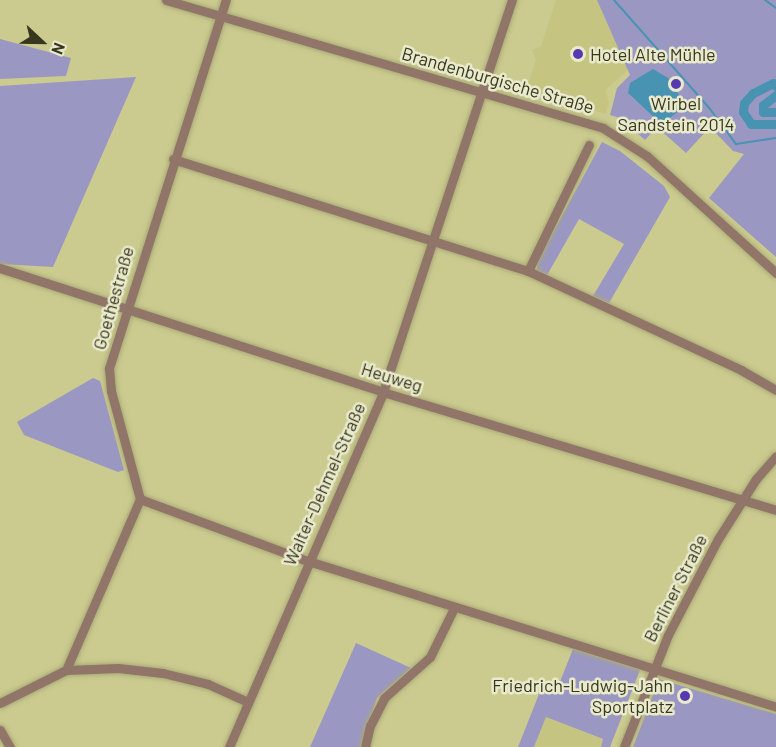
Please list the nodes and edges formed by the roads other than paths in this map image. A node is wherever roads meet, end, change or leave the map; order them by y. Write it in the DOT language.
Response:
graph roads {
  1 [pos="166,0"];
  2 [pos="226,0"];
  3 [pos="512,0"];
  4 [pos="220,15"];
  5 [pos="481,92"];
  6 [pos="589,145"];
  7 [pos="172,159"];
  8 [pos="432,240"];
  9 [pos="0,268"];
  10 [pos="528,271"];
  11 [pos="776,273"];
  12 [pos="127,306"];
  13 [pos="776,390"];
  14 [pos="383,392"];
  15 [pos="776,456"];
  16 [pos="140,499"];
  17 [pos="743,499"];
  18 [pos="776,510"];
  19 [pos="308,561"];
  20 [pos="454,608"];
  21 [pos="654,669"];
  22 [pos="66,670"];
  23 [pos="248,702"];
  24 [pos="0,703"];
  25 [pos="776,707"];
  26 [pos="0,730"];
  27 [pos="10,747"];
  28 [pos="229,747"];
  29 [pos="365,747"];
  30 [pos="624,747"];
  1 -- 4 [label="street, Brandenburgische Straße"];
  2 -- 4 [label="street, Goethestraße"];
  3 -- 5 [label="street, Walter-Dehmel-Straße"];
  4 -- 5 [label="street, Brandenburgische Straße"];
  4 -- 7 [label="street, Goethestraße"];
  5 -- 8 [label="street, Walter-Dehmel-Straße"];
  5 -- 11 [label="street, Brandenburgische Straße"];
  6 -- 10 [label="street"];
  7 -- 8 [label="street"];
  7 -- 12 [label="street, Goethestraße"];
  8 -- 10 [label="street"];
  8 -- 14 [label="street, Walter-Dehmel-Straße"];
  9 -- 12 [label="street, Heuweg"];
  10 -- 13 [label="street"];
  12 -- 14 [label="street, Heuweg"];
  12 -- 16 [label="street, Goethestraße"];
  14 -- 17 [label="street, Heuweg"];
  14 -- 19 [label="street, Walter-Dehmel-Straße"];
  15 -- 17 [label="street, Berliner Straße"];
  16 -- 19 [label="street"];
  16 -- 22 [label="street"];
  17 -- 18 [label="street, Heuweg"];
  17 -- 21 [label="street, Berliner Straße"];
  19 -- 20 [label="street"];
  19 -- 23 [label="street, Walter-Dehmel-Straße"];
  20 -- 21 [label="street"];
  20 -- 29 [label="street"];
  21 -- 25 [label="street"];
  21 -- 30 [label="street, Berliner Straße"];
  22 -- 23 [label="street"];
  22 -- 24 [label="street"];
  23 -- 28 [label="street, Walter-Dehmel-Straße"];
  26 -- 27 [label="street"];
}
